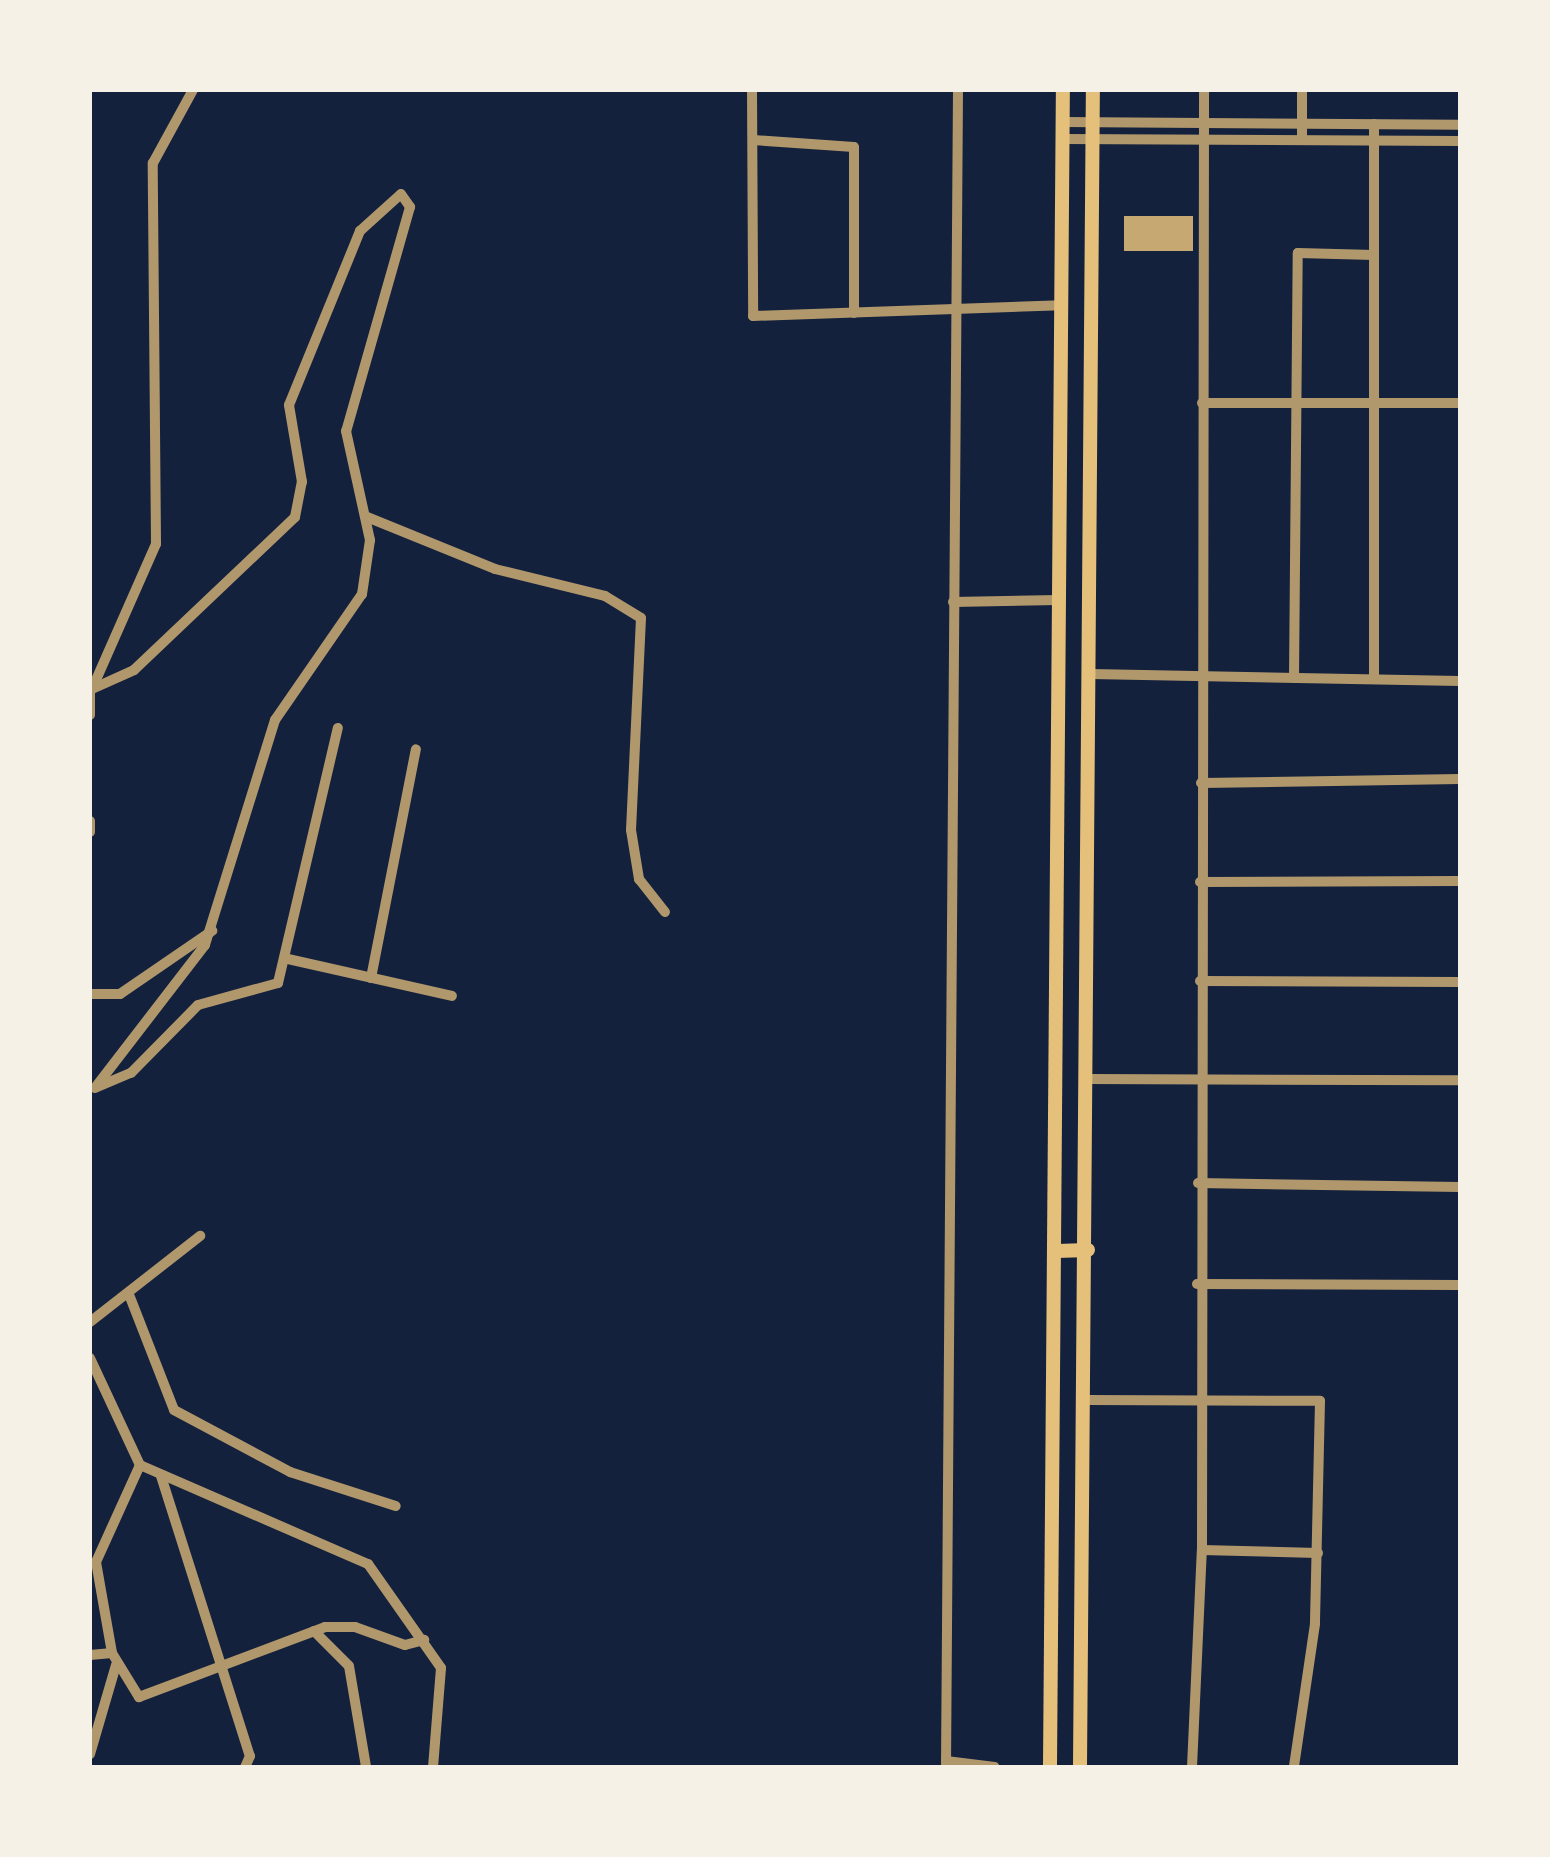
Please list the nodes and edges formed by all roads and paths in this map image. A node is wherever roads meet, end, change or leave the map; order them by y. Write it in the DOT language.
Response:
graph roads {
  1 [pos="193,90"];
  2 [pos="752,90"];
  3 [pos="958,90"];
  4 [pos="1063,90"];
  5 [pos="1093,90"];
  6 [pos="1204,90"];
  7 [pos="1302,90"];
  8 [pos="1093,121"];
  9 [pos="1064,122"];
  10 [pos="1204,122"];
  11 [pos="1302,122"];
  12 [pos="1374,124"];
  13 [pos="1460,125"];
  14 [pos="1204,137"];
  15 [pos="1093,138"];
  16 [pos="1302,138"];
  17 [pos="1063,139"];
  18 [pos="1374,139"];
  19 [pos="753,140"];
  20 [pos="1460,140"];
  21 [pos="1374,255"];
  22 [pos="1061,305"];
  23 [pos="956,309"];
  24 [pos="854,312"];
  25 [pos="1202,403"];
  26 [pos="1296,403"];
  27 [pos="1374,403"];
  28 [pos="1460,403"];
  29 [pos="367,518"];
  30 [pos="1058,600"];
  31 [pos="953,602"];
  32 [pos="1090,674"];
  33 [pos="1199,676"];
  34 [pos="1294,678"];
  35 [pos="1374,679"];
  36 [pos="1460,681"];
  37 [pos="91,689"];
  38 [pos="90,715"];
  39 [pos="338,728"];
  40 [pos="416,748"];
  41 [pos="1460,779"];
  42 [pos="1201,783"];
  43 [pos="90,820"];
  44 [pos="90,832"];
  45 [pos="1460,881"];
  46 [pos="1200,882"];
  47 [pos="666,912"];
  48 [pos="213,930"];
  49 [pos="288,959"];
  50 [pos="371,978"];
  51 [pos="1200,981"];
  52 [pos="1460,982"];
  53 [pos="90,994"];
  54 [pos="452,996"];
  55 [pos="1200,1078"];
  56 [pos="1088,1079"];
  57 [pos="1460,1080"];
  58 [pos="1198,1183"];
  59 [pos="1460,1186"];
  60 [pos="200,1236"];
  61 [pos="1088,1250"];
  62 [pos="1056,1251"];
  63 [pos="1197,1284"];
  64 [pos="1460,1285"];
  65 [pos="130,1297"];
  66 [pos="90,1322"];
  67 [pos="90,1358"];
  68 [pos="1086,1400"];
  69 [pos="1196,1403"];
  70 [pos="140,1464"];
  71 [pos="161,1476"];
  72 [pos="396,1506"];
  73 [pos="1202,1550"];
  74 [pos="1318,1552"];
  75 [pos="314,1632"];
  76 [pos="424,1640"];
  77 [pos="112,1653"];
  78 [pos="90,1656"];
  79 [pos="116,1665"];
  80 [pos="224,1666"];
  81 [pos="90,1754"];
  82 [pos="248,1762"];
  83 [pos="946,1764"];
  84 [pos="366,1767"];
  85 [pos="433,1767"];
  86 [pos="994,1767"];
  87 [pos="1050,1767"];
  88 [pos="1080,1767"];
  89 [pos="1192,1767"];
  90 [pos="1294,1767"];
  1 -- 37 [label="street"];
  2 -- 19 [label="street"];
  3 -- 23 [label="street"];
  4 -- 9 [label="main road"];
  5 -- 8 [label="main road"];
  6 -- 10 [label="street"];
  7 -- 11 [label="street"];
  8 -- 9 [label="street"];
  8 -- 10 [label="street"];
  8 -- 15 [label="main road"];
  9 -- 17 [label="main road"];
  10 -- 11 [label="street"];
  10 -- 14 [label="street"];
  11 -- 12 [label="street"];
  11 -- 16 [label="street"];
  12 -- 13 [label="street"];
  12 -- 18 [label="street"];
  14 -- 15 [label="street"];
  14 -- 16 [label="street"];
  14 -- 25 [label="street"];
  15 -- 17 [label="street"];
  15 -- 32 [label="main road"];
  16 -- 18 [label="street"];
  17 -- 22 [label="main road"];
  18 -- 20 [label="street"];
  18 -- 21 [label="street"];
  19 -- 24 [label="street"];
  19 -- 24 [label="street"];
  21 -- 26 [label="street"];
  21 -- 27 [label="street"];
  22 -- 23 [label="street"];
  22 -- 30 [label="main road"];
  23 -- 24 [label="street"];
  23 -- 31 [label="street"];
  25 -- 26 [label="street"];
  25 -- 33 [label="street"];
  26 -- 27 [label="street"];
  26 -- 34 [label="street"];
  27 -- 28 [label="street"];
  27 -- 35 [label="street"];
  29 -- 37 [label="street"];
  29 -- 47 [label="street"];
  29 -- 48 [label="street"];
  30 -- 31 [label="street"];
  30 -- 62 [label="main road"];
  31 -- 83 [label="street"];
  32 -- 33 [label="street"];
  32 -- 56 [label="main road"];
  33 -- 34 [label="street"];
  33 -- 42 [label="street"];
  34 -- 35 [label="street"];
  35 -- 36 [label="street"];
  37 -- 38 [label="street"];
  39 -- 49 [label="street"];
  40 -- 50 [label="street"];
  41 -- 42 [label="street"];
  42 -- 46 [label="street"];
  43 -- 44 [label="street"];
  45 -- 46 [label="street"];
  46 -- 51 [label="street"];
  48 -- 49 [label="street"];
  48 -- 53 [label="street"];
  49 -- 50 [label="street"];
  50 -- 54 [label="street"];
  51 -- 52 [label="street"];
  51 -- 55 [label="street"];
  55 -- 56 [label="street"];
  55 -- 57 [label="street"];
  55 -- 58 [label="street"];
  56 -- 61 [label="main road"];
  58 -- 59 [label="street"];
  58 -- 63 [label="street"];
  60 -- 65 [label="street"];
  61 -- 62 [label="main road"];
  61 -- 68 [label="main road"];
  62 -- 87 [label="main road"];
  63 -- 64 [label="street"];
  63 -- 69 [label="street"];
  65 -- 66 [label="street"];
  65 -- 72 [label="street"];
  67 -- 70 [label="street"];
  68 -- 69 [label="street"];
  68 -- 88 [label="main road"];
  69 -- 73 [label="street"];
  69 -- 74 [label="street"];
  70 -- 71 [label="street"];
  70 -- 77 [label="street"];
  71 -- 76 [label="street"];
  71 -- 80 [label="street"];
  73 -- 74 [label="street"];
  73 -- 89 [label="street"];
  74 -- 90 [label="street"];
  75 -- 76 [label="street"];
  75 -- 80 [label="street"];
  75 -- 84 [label="street"];
  76 -- 85 [label="street"];
  77 -- 78 [label="street"];
  77 -- 79 [label="street"];
  79 -- 80 [label="street"];
  79 -- 81 [label="street"];
  80 -- 82 [label="street"];
  83 -- 86 [label="street"];
}
